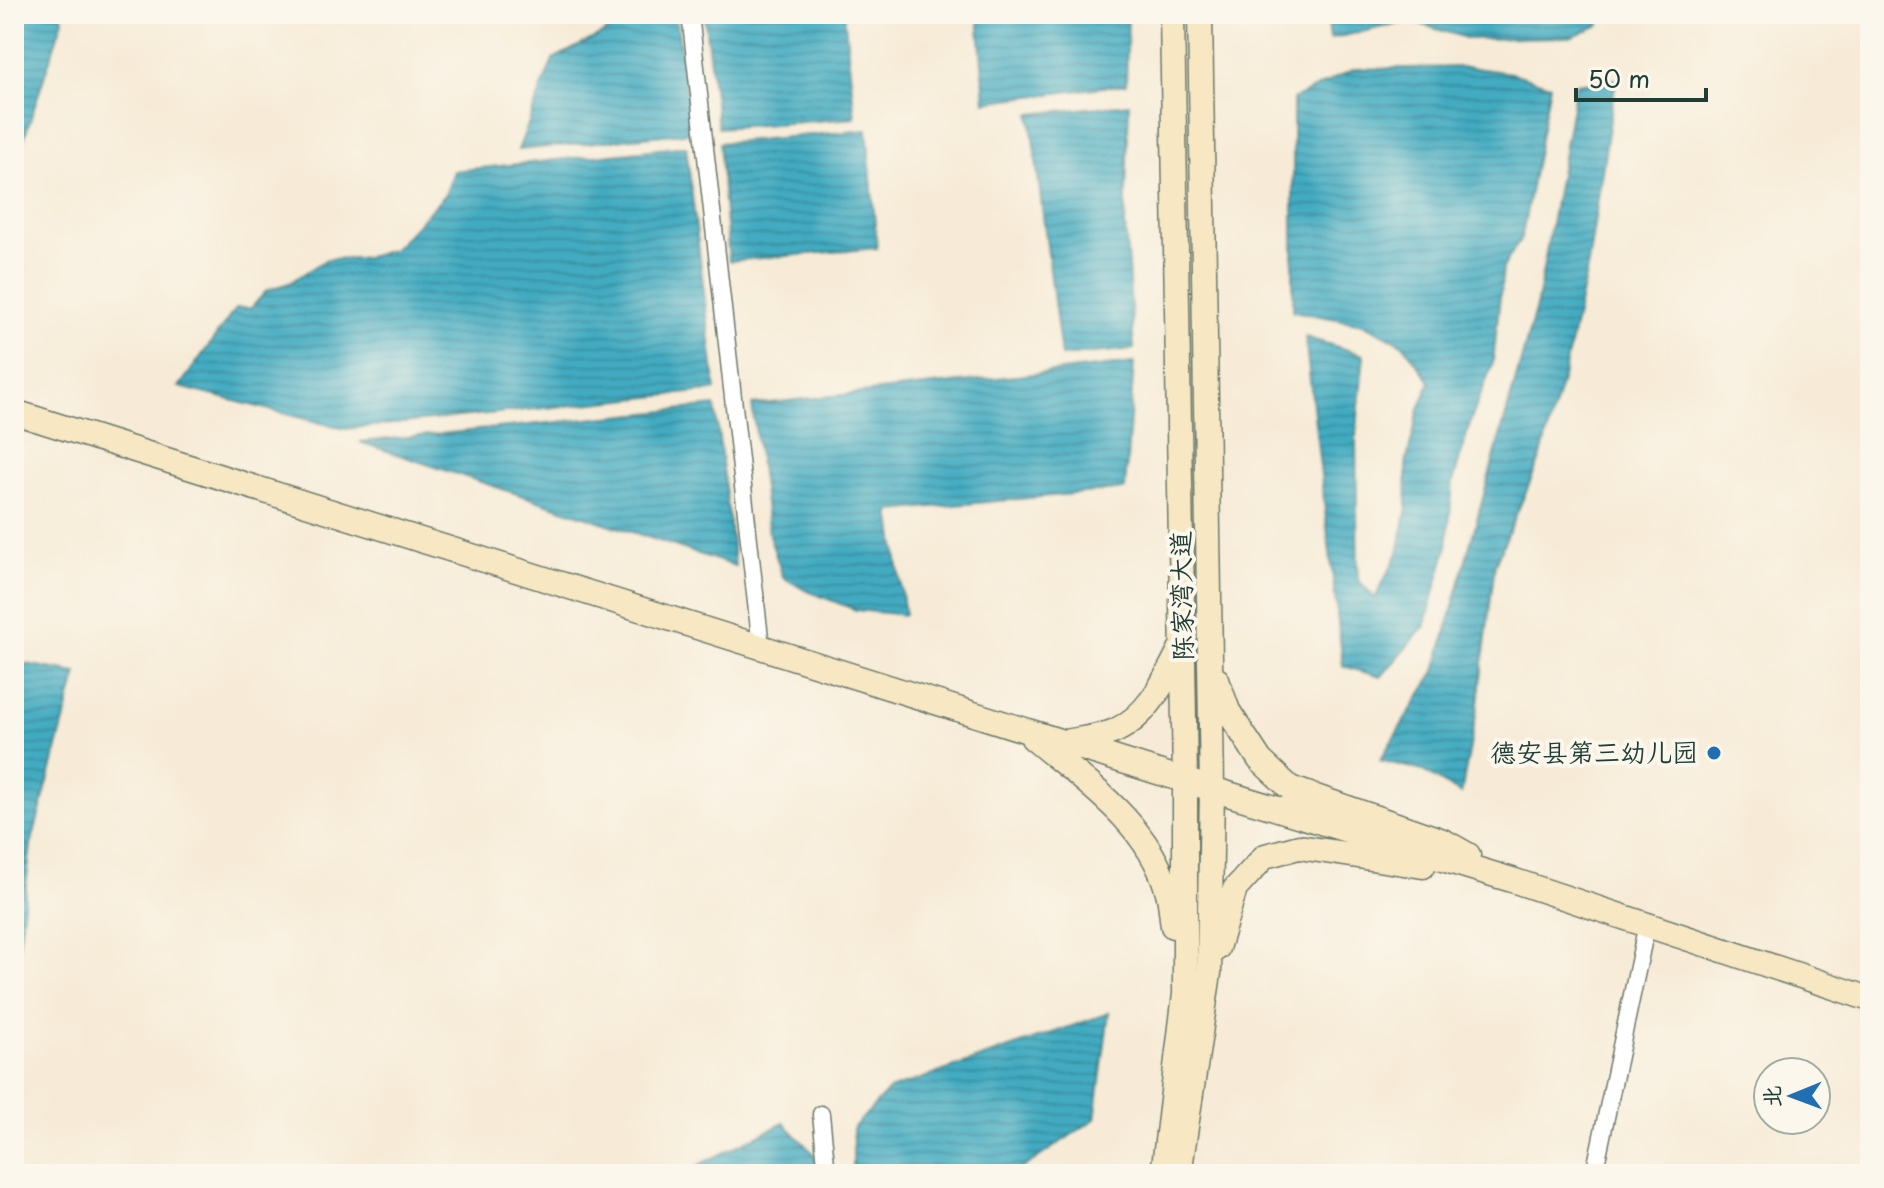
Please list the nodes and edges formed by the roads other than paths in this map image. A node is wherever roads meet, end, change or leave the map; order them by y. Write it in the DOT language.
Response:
graph roads {
  1 [pos="690,14"];
  2 [pos="1172,14"];
  3 [pos="1200,14"];
  4 [pos="14,412"];
  5 [pos="1182,646"];
  6 [pos="761,647"];
  7 [pos="1212,664"];
  8 [pos="1021,729"];
  9 [pos="1064,742"];
  10 [pos="1185,780"];
  11 [pos="1212,789"];
  12 [pos="1512,880"];
  13 [pos="1647,924"];
  14 [pos="1209,973"];
  15 [pos="1185,994"];
  16 [pos="1870,999"];
  17 [pos="821,1114"];
  18 [pos="827,1174"];
  19 [pos="1163,1174"];
  20 [pos="1179,1174"];
  21 [pos="1594,1174"];
  1 -- 6 [label="street"];
  2 -- 5 [label="main road, 陈家湾大道"];
  3 -- 7 [label="main road, 陈家湾大道"];
  4 -- 6 [label="main road"];
  5 -- 9 [label="main road"];
  5 -- 10 [label="main road, 陈家湾大道"];
  6 -- 8 [label="main road"];
  7 -- 11 [label="main road, 陈家湾大道"];
  7 -- 12 [label="main road"];
  8 -- 9 [label="main road"];
  8 -- 15 [label="main road"];
  9 -- 10 [label="main road"];
  10 -- 11 [label="main road"];
  10 -- 15 [label="main road, 陈家湾大道"];
  11 -- 12 [label="main road"];
  11 -- 14 [label="main road, 陈家湾大道"];
  12 -- 13 [label="main road"];
  12 -- 14 [label="main road"];
  13 -- 16 [label="main road"];
  13 -- 21 [label="street"];
  14 -- 20 [label="main road, 陈家湾大道"];
  15 -- 19 [label="main road, 陈家湾大道"];
  17 -- 18 [label="street"];
}
